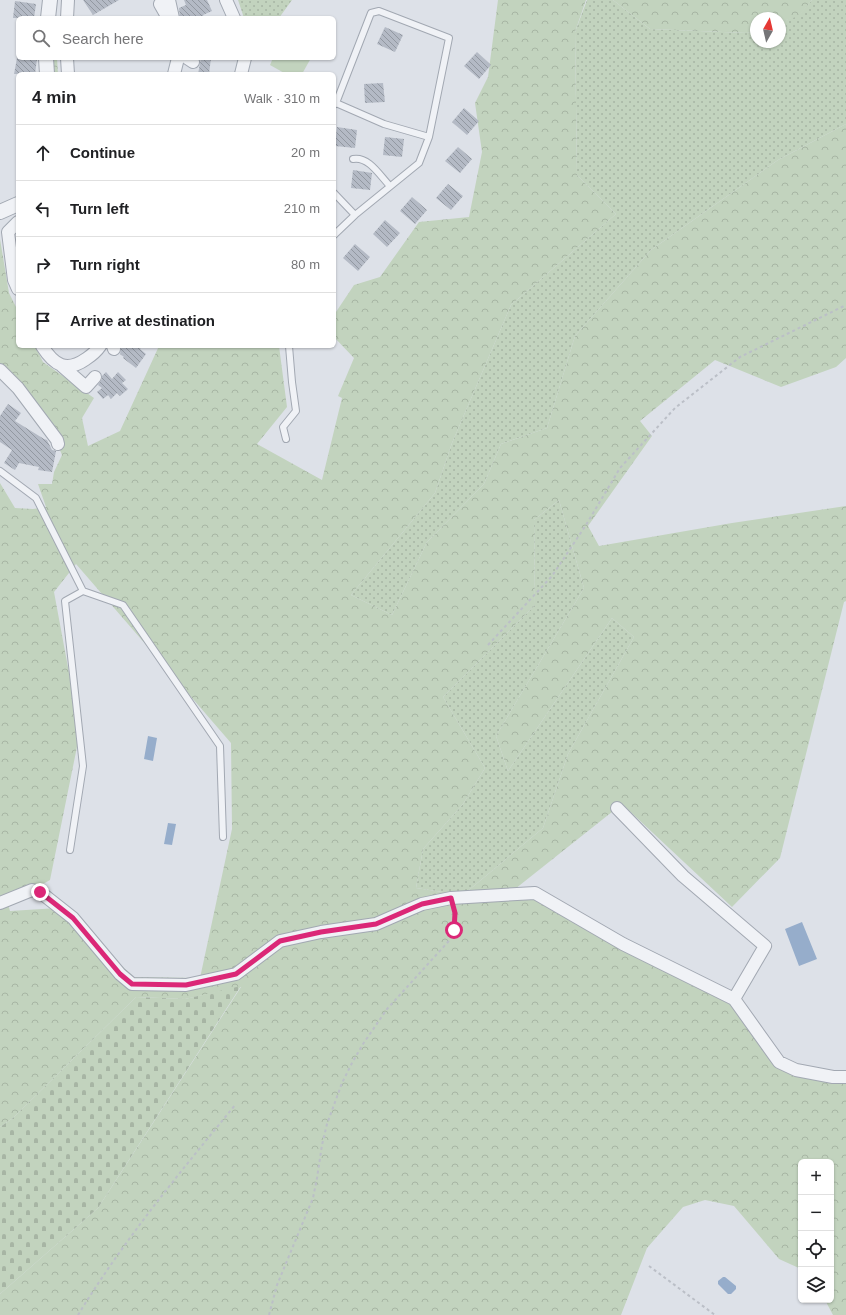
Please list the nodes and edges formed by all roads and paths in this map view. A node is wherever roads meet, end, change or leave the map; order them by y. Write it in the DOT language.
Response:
graph roads {
  1 [pos="50,0"];
  2 [pos="68,0"];
  3 [pos="226,0"];
  4 [pos="165,2"];
  5 [pos="48,16"];
  6 [pos="67,16"];
  7 [pos="168,16"];
  8 [pos="172,16"];
  9 [pos="233,16"];
  10 [pos="46,60"];
  11 [pos="68,60"];
  12 [pos="178,60"];
  13 [pos="244,60"];
  14 [pos="47,72"];
  15 [pos="68,72"];
  16 [pos="174,72"];
  17 [pos="242,72"];
  18 [pos="336,101"];
  19 [pos="336,104"];
  20 [pos="429,137"];
  21 [pos="353,159"];
  22 [pos="390,186"];
  23 [pos="336,195"];
  24 [pos="16,205"];
  25 [pos="0,212"];
  26 [pos="355,215"];
  27 [pos="13,231"];
  28 [pos="336,233"];
  29 [pos="14,251"];
  30 [pos="16,284"];
  31 [pos="846,305"];
  32 [pos="43,348"];
  33 [pos="99,348"];
  34 [pos="289,348"];
  35 [pos="62,366"];
  36 [pos="0,370"];
  37 [pos="95,377"];
  38 [pos="286,438"];
  39 [pos="58,444"];
  40 [pos="0,471"];
  41 [pos="83,591"];
  42 [pos="488,645"];
  43 [pos="617,808"];
  44 [pos="223,837"];
  45 [pos="70,850"];
  46 [pos="451,898"];
  47 [pos="0,903"];
  48 [pos="734,999"];
  49 [pos="846,1077"];
  50 [pos="236,1104"];
  51 [pos="649,1266"];
  52 [pos="78,1315"];
  53 [pos="269,1315"];
  54 [pos="715,1315"];
  1 -- 5 [label="street"];
  2 -- 6 [label="street"];
  3 -- 9 [label="street"];
  4 -- 7 [label="street"];
  4 -- 8 [label="street"];
  10 -- 14 [label="street"];
  11 -- 15 [label="street"];
  12 -- 16 [label="street"];
  13 -- 17 [label="street"];
  18 -- 20 [label="lane"];
  19 -- 20 [label="lane"];
  20 -- 22 [label="lane"];
  21 -- 22 [label="lane"];
  22 -- 26 [label="lane"];
  23 -- 26 [label="lane"];
  24 -- 25 [label="street"];
  26 -- 28 [label="lane"];
  27 -- 29 [label="street"];
  29 -- 30 [label="street"];
  31 -- 42 [label="path"];
  32 -- 35 [label="street"];
  33 -- 35 [label="street"];
  34 -- 38 [label="lane"];
  35 -- 37 [label="street"];
  36 -- 39 [label="street"];
  40 -- 41 [label="lane"];
  41 -- 44 [label="lane"];
  41 -- 45 [label="lane"];
  43 -- 48 [label="street"];
  46 -- 47 [label="street"];
  46 -- 48 [label="street"];
  46 -- 53 [label="path"];
  48 -- 49 [label="street"];
  50 -- 52 [label="path"];
  51 -- 54 [label="path"];
}
